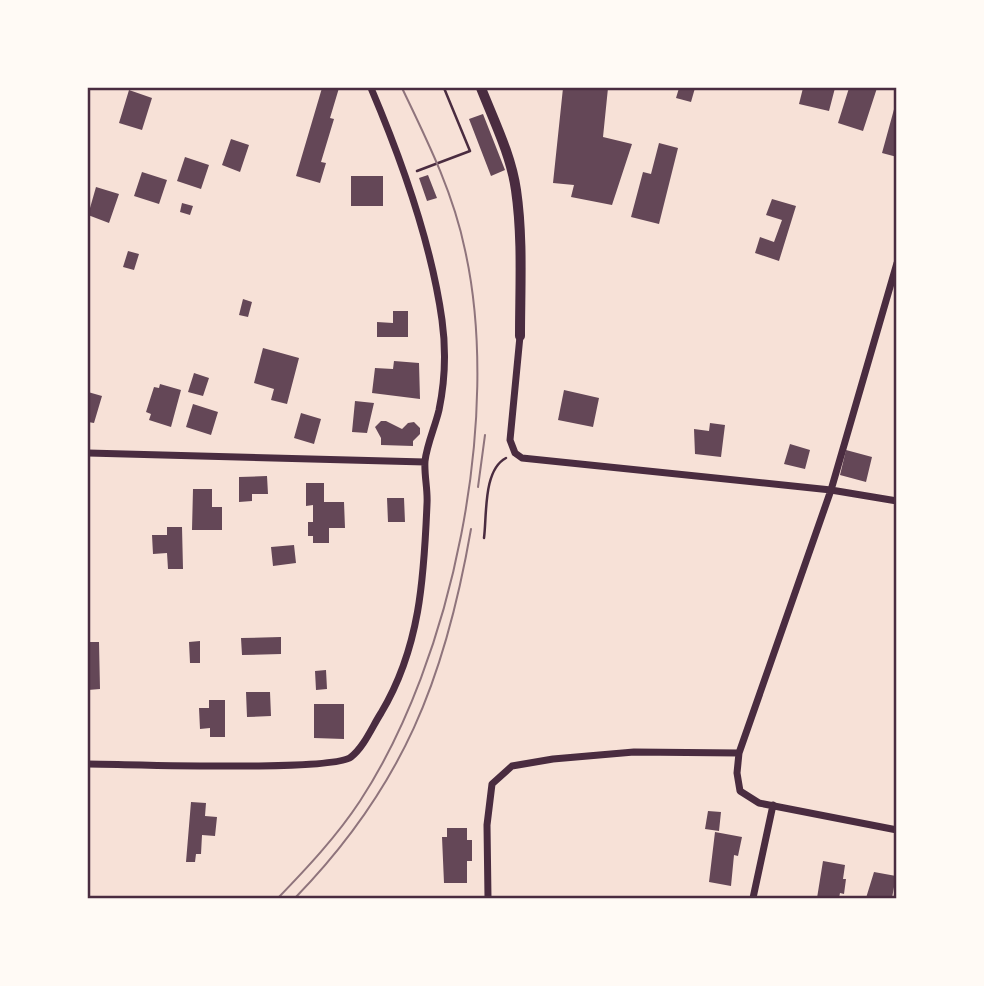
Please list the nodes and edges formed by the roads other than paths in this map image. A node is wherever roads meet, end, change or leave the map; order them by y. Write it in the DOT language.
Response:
graph roads {
  1 [pos="371,88"];
  2 [pos="481,88"];
  3 [pos="897,263"];
  4 [pos="520,336"];
  5 [pos="88,453"];
  6 [pos="425,462"];
  7 [pos="831,490"];
  8 [pos="897,501"];
  9 [pos="740,753"];
  10 [pos="88,764"];
  11 [pos="773,805"];
  12 [pos="897,830"];
  13 [pos="488,898"];
  14 [pos="753,898"];
  1 -- 6 [label="street"];
  2 -- 4 [label="street"];
  3 -- 7 [label="street"];
  4 -- 7 [label="street"];
  5 -- 6 [label="street"];
  6 -- 10 [label="street"];
  7 -- 8 [label="street"];
  7 -- 9 [label="street"];
  9 -- 11 [label="street"];
  9 -- 13 [label="street"];
  11 -- 12 [label="street"];
  11 -- 14 [label="street"];
}
